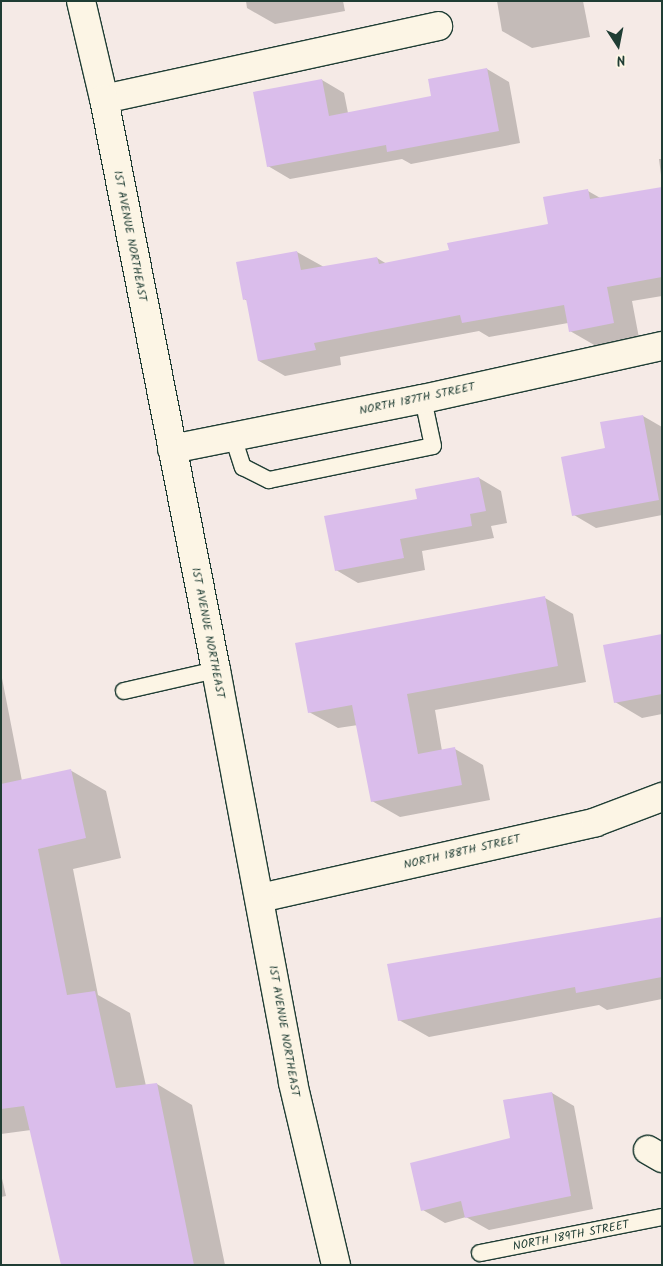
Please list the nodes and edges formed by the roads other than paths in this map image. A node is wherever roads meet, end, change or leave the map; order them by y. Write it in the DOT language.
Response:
graph roads {
  1 [pos="81,1"];
  2 [pos="438,26"];
  3 [pos="104,99"];
  4 [pos="662,346"];
  5 [pos="423,399"];
  6 [pos="233,437"];
  7 [pos="172,448"];
  8 [pos="216,670"];
  9 [pos="124,691"];
  10 [pos="662,797"];
  11 [pos="260,898"];
  12 [pos="662,1217"];
  13 [pos="480,1254"];
  14 [pos="336,1265"];
  1 -- 3 [label="street, 1ST AVENUE NORTHEAST"];
  2 -- 3 [label="street"];
  3 -- 7 [label="street, 1ST AVENUE NORTHEAST"];
  4 -- 5 [label="street, NORTH 187TH STREET"];
  5 -- 6 [label="street, NORTH 187TH STREET"];
  5 -- 6 [label="lane"];
  6 -- 7 [label="street, NORTH 187TH STREET"];
  7 -- 8 [label="street, 1ST AVENUE NORTHEAST"];
  8 -- 9 [label="lane"];
  8 -- 11 [label="street, 1ST AVENUE NORTHEAST"];
  10 -- 11 [label="street, NORTH 188TH STREET"];
  11 -- 14 [label="street, 1ST AVENUE NORTHEAST"];
  12 -- 13 [label="lane, NORTH 189TH STREET"];
}
